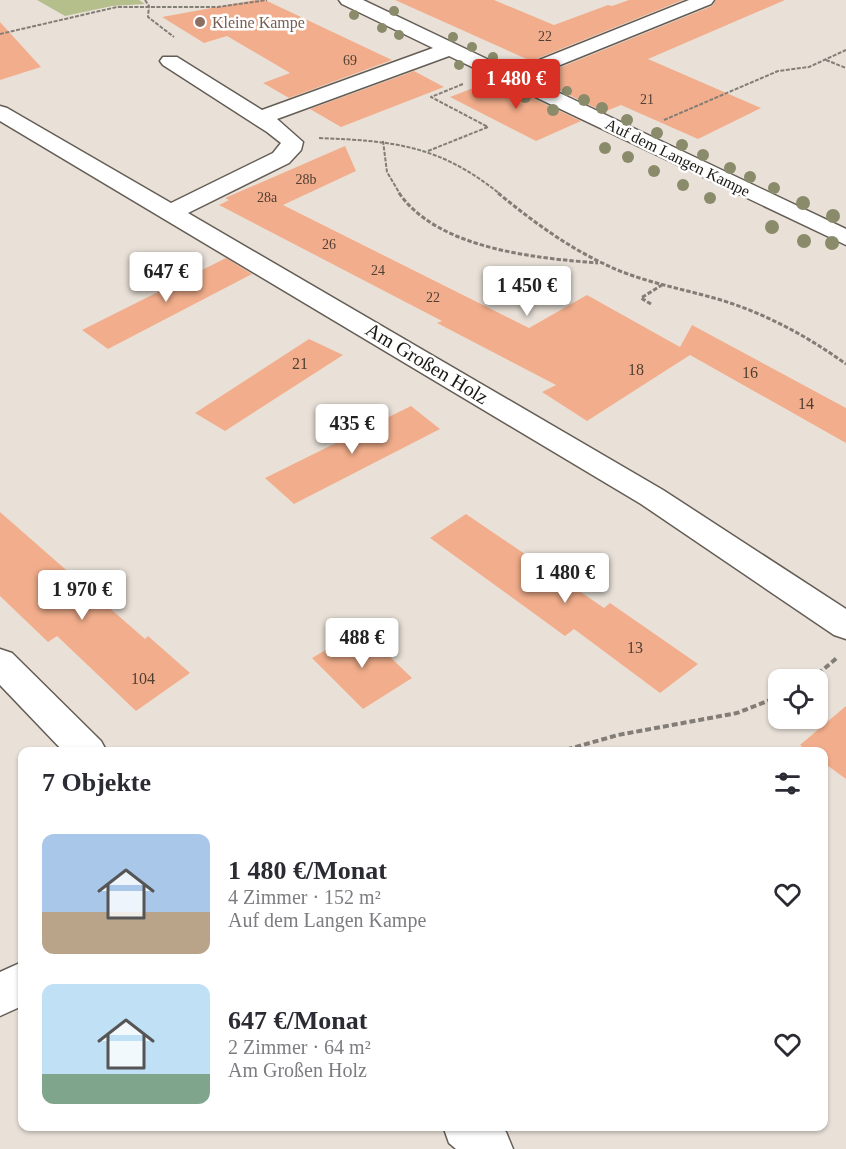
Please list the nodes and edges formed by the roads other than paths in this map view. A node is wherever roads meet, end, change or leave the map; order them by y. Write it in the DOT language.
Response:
graph roads {
  1 [pos="348,0"];
  2 [pos="705,0"];
  3 [pos="448,49"];
  4 [pos="170,61"];
  5 [pos="504,74"];
  6 [pos="0,112"];
  7 [pos="260,118"];
  8 [pos="171,212"];
  9 [pos="846,238"];
  10 [pos="846,626"];
  11 [pos="0,663"];
  12 [pos="83,747"];
  13 [pos="18,985"];
  14 [pos="0,995"];
  15 [pos="471,1131"];
  16 [pos="489,1149"];
  1 -- 3 [label="street, Auf dem Langen Kampe"];
  2 -- 5 [label="street"];
  3 -- 5 [label="street, Auf dem Langen Kampe"];
  3 -- 7 [label="street"];
  4 -- 7 [label="street"];
  5 -- 9 [label="street, Auf dem Langen Kampe"];
  6 -- 8 [label="street, Am Großen Holz"];
  7 -- 8 [label="street"];
  8 -- 10 [label="street, Am Großen Holz"];
  11 -- 12 [label="street"];
  13 -- 14 [label="street"];
  15 -- 16 [label="street"];
}
